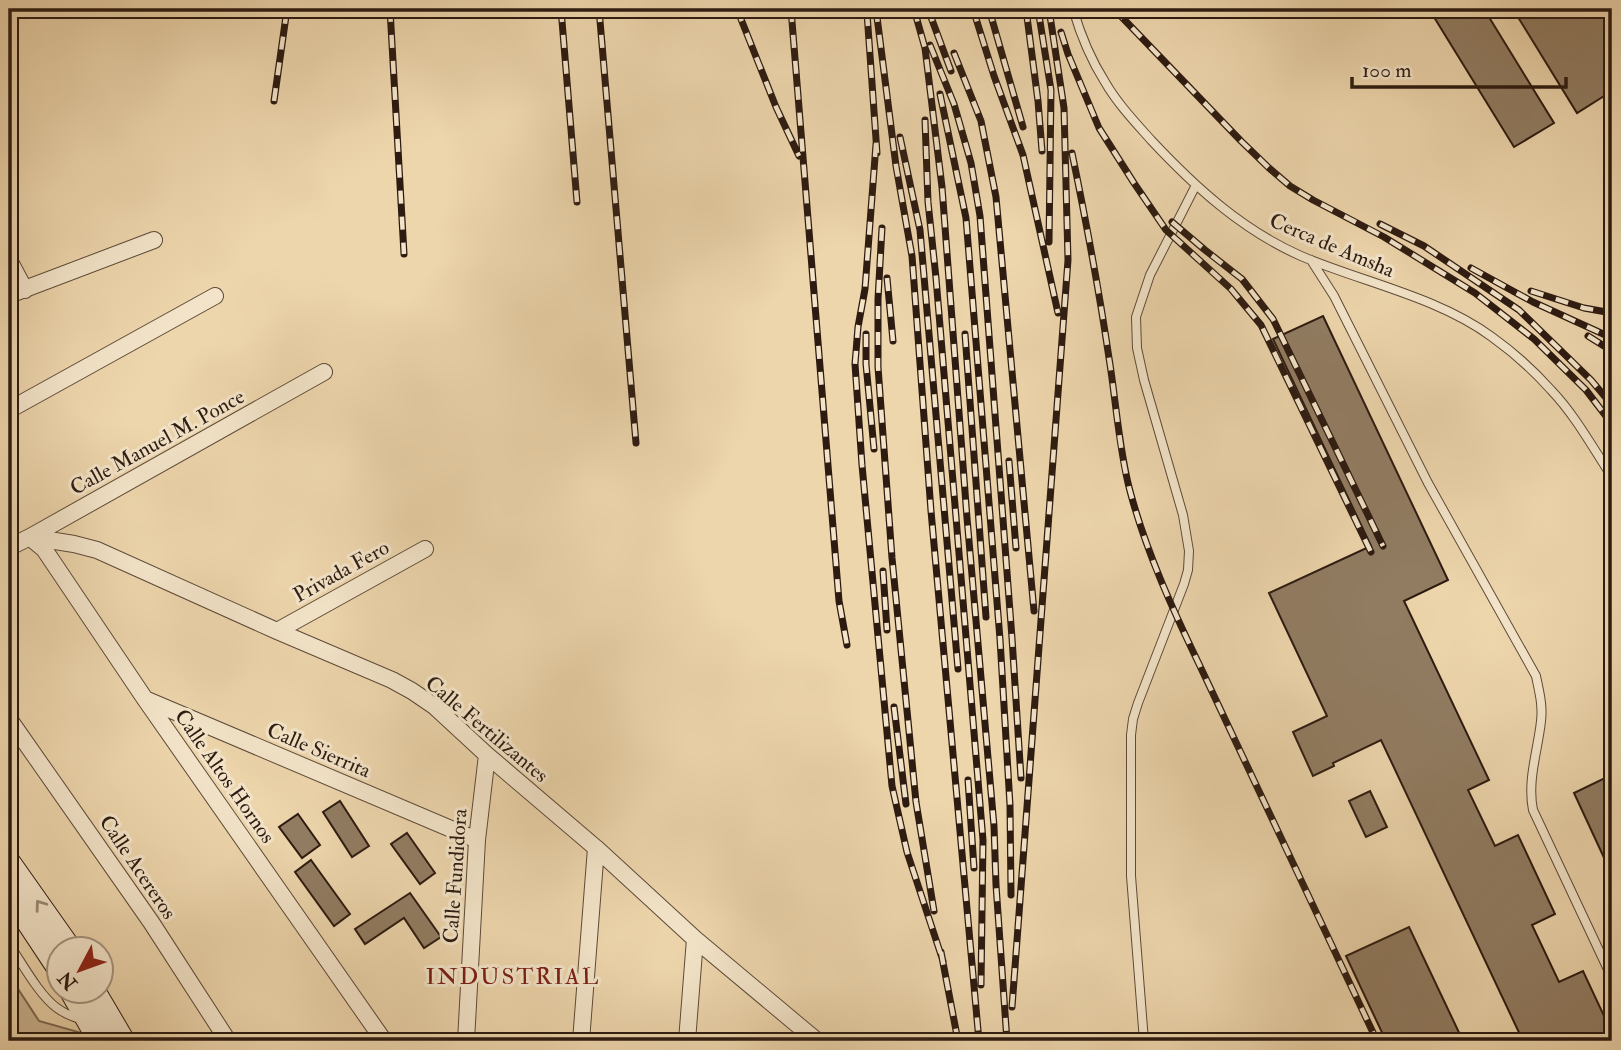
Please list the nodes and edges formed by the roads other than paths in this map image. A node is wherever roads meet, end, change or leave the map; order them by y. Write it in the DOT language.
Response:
graph roads {
  1 [pos="1073,9"];
  2 [pos="1196,185"];
  3 [pos="154,240"];
  4 [pos="9,260"];
  5 [pos="1311,260"];
  6 [pos="25,290"];
  7 [pos="9,295"];
  8 [pos="215,296"];
  9 [pos="324,372"];
  10 [pos="9,410"];
  11 [pos="1612,477"];
  12 [pos="30,537"];
  13 [pos="10,542"];
  14 [pos="425,548"];
  15 [pos="277,631"];
  16 [pos="145,699"];
  17 [pos="9,719"];
  18 [pos="487,755"];
  19 [pos="477,840"];
  20 [pos="596,848"];
  21 [pos="9,863"];
  22 [pos="9,893"];
  23 [pos="59,934"];
  24 [pos="695,939"];
  25 [pos="9,944"];
  26 [pos="46,949"];
  27 [pos="1612,978"];
  28 [pos="78,1004"];
  29 [pos="101,1004"];
  30 [pos="87,1021"];
  31 [pos="803,1035"];
  32 [pos="100,1041"];
  33 [pos="123,1041"];
  34 [pos="228,1041"];
  35 [pos="384,1041"];
  36 [pos="466,1041"];
  37 [pos="581,1041"];
  38 [pos="687,1041"];
  39 [pos="817,1041"];
  40 [pos="1144,1041"];
  1 -- 2 [label="lane, Cerca de Amsha"];
  2 -- 5 [label="lane, Cerca de Amsha"];
  2 -- 40 [label="lane"];
  3 -- 6 [label="street"];
  4 -- 6 [label="street"];
  5 -- 11 [label="lane, Cerca de Amsha"];
  5 -- 27 [label="lane"];
  6 -- 7 [label="street"];
  8 -- 10 [label="street"];
  9 -- 12 [label="street, Calle Manuel M. Ponce"];
  12 -- 13 [label="street, Calle Manuel M. Ponce"];
  12 -- 15 [label="street, Calle Fertilizantes"];
  12 -- 16 [label="street, Calle Altos Hornos"];
  14 -- 15 [label="street, Privada Fero"];
  15 -- 18 [label="street, Calle Fertilizantes"];
  16 -- 19 [label="street, Calle Sierrita"];
  16 -- 35 [label="street, Calle Altos Hornos"];
  17 -- 34 [label="street, Calle Acereros"];
  18 -- 19 [label="street, Calle Fundidora"];
  18 -- 20 [label="street, Calle Fertilizantes"];
  19 -- 36 [label="street, Calle Fundidora"];
  20 -- 24 [label="street, Calle Fertilizantes"];
  20 -- 37 [label="street"];
  23 -- 21 [label="street, one-way"];
  22 -- 26 [label="street"];
  24 -- 31 [label="street, Calle Fertilizantes"];
  24 -- 38 [label="street"];
  25 -- 30 [label="lane"];
  28 -- 30 [label="street"];
  29 -- 33 [label="street"];
  30 -- 32 [label="street"];
  31 -- 39 [label="street, Calle Fertilizantes"];
}
